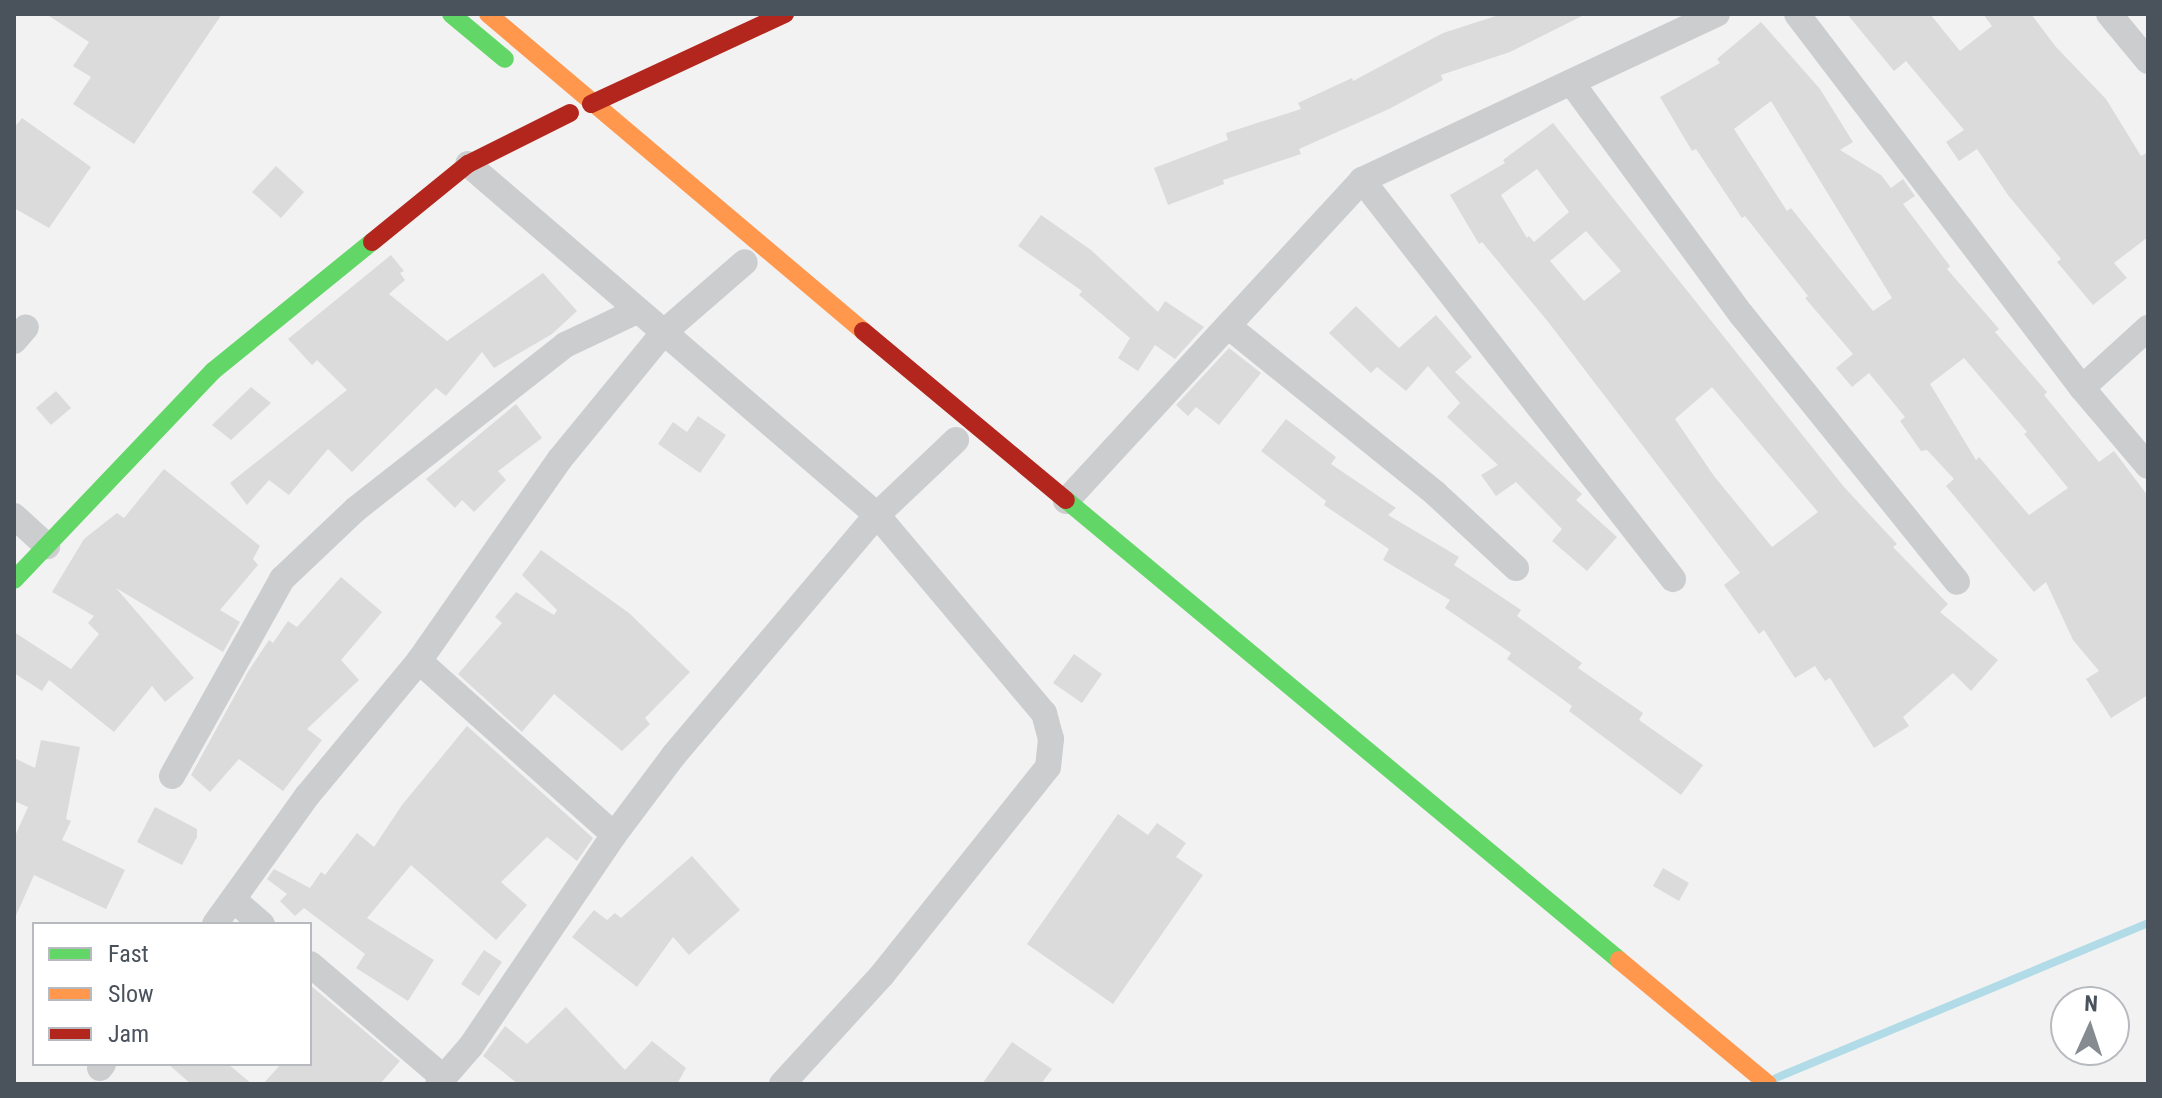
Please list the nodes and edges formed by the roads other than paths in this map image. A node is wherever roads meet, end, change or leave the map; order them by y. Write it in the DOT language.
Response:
graph roads {
  1 [pos="451,14"];
  2 [pos="488,14"];
  3 [pos="785,14"];
  4 [pos="1717,14"];
  5 [pos="1797,14"];
  6 [pos="2109,14"];
  7 [pos="512,21"];
  8 [pos="2148,61"];
  9 [pos="522,73"];
  10 [pos="1571,82"];
  11 [pos="591,104"];
  12 [pos="570,113"];
  13 [pos="468,164"];
  14 [pos="1362,180"];
  15 [pos="745,262"];
  16 [pos="637,311"];
  17 [pos="1228,326"];
  18 [pos="2148,328"];
  19 [pos="663,333"];
  20 [pos="2082,388"];
  21 [pos="956,440"];
  22 [pos="2148,466"];
  23 [pos="1066,501"];
  24 [pos="877,515"];
  25 [pos="14,516"];
  26 [pos="47,546"];
  27 [pos="1516,568"];
  28 [pos="1673,579"];
  29 [pos="14,580"];
  30 [pos="1957,582"];
  31 [pos="419,661"];
  32 [pos="172,776"];
  33 [pos="614,835"];
  34 [pos="234,900"];
  35 [pos="217,922"];
  36 [pos="260,922"];
  37 [pos="312,966"];
  38 [pos="441,1081"];
  39 [pos="782,1084"];
  40 [pos="1768,1084"];
  1 -- 9 [label="main road"];
  2 -- 7 [label="main road"];
  3 -- 11 [label="main road"];
  4 -- 10 [label="street"];
  5 -- 20 [label="street"];
  6 -- 8 [label="street"];
  7 -- 11 [label="main road"];
  10 -- 14 [label="street"];
  10 -- 30 [label="street"];
  11 -- 23 [label="main road"];
  12 -- 13 [label="main road"];
  13 -- 16 [label="street"];
  13 -- 26 [label="main road"];
  14 -- 17 [label="street"];
  14 -- 28 [label="street"];
  15 -- 19 [label="street"];
  16 -- 19 [label="street"];
  16 -- 32 [label="street"];
  17 -- 23 [label="street"];
  17 -- 27 [label="street"];
  18 -- 20 [label="street"];
  19 -- 24 [label="street"];
  19 -- 31 [label="street"];
  20 -- 22 [label="street"];
  21 -- 24 [label="street"];
  23 -- 40 [label="main road"];
  24 -- 33 [label="street"];
  24 -- 39 [label="street"];
  25 -- 26 [label="street"];
  26 -- 29 [label="main road"];
  31 -- 33 [label="street"];
  31 -- 34 [label="street"];
  33 -- 38 [label="street"];
  34 -- 35 [label="street"];
  34 -- 36 [label="street"];
  37 -- 38 [label="street"];
}
